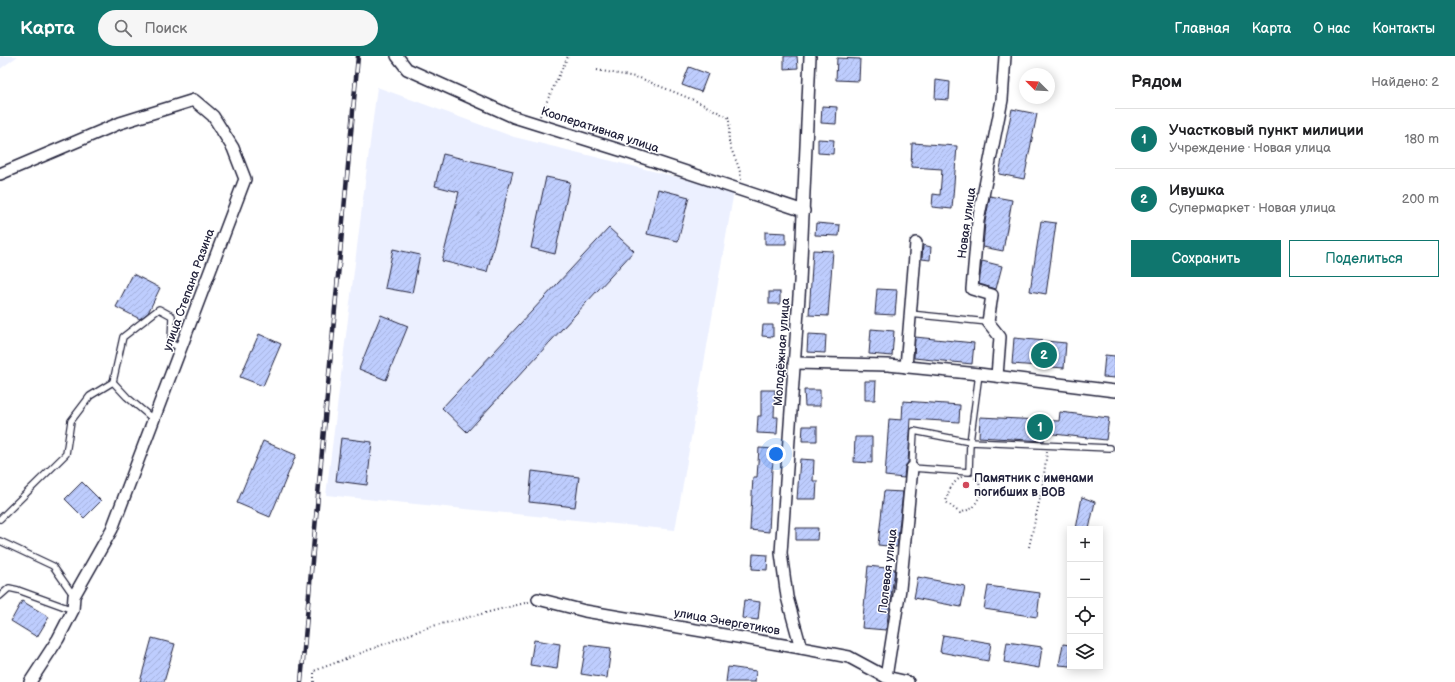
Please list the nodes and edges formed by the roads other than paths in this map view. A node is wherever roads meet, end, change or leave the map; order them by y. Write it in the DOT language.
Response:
graph roads {
  1 [pos="397,56"];
  2 [pos="810,56"];
  3 [pos="1005,56"];
  4 [pos="0,174"];
  5 [pos="804,211"];
  6 [pos="916,243"];
  7 [pos="910,314"];
  8 [pos="988,322"];
  9 [pos="181,349"];
  10 [pos="794,363"];
  11 [pos="906,367"];
  12 [pos="979,374"];
  13 [pos="997,376"];
  14 [pos="113,382"];
  15 [pos="1115,390"];
  16 [pos="154,421"];
  17 [pos="970,442"];
  18 [pos="1110,448"];
  19 [pos="912,468"];
  20 [pos="0,519"];
  21 [pos="0,541"];
  22 [pos="0,596"];
  23 [pos="74,596"];
  24 [pos="538,599"];
  25 [pos="73,610"];
  26 [pos="801,648"];
  27 [pos="886,677"];
  28 [pos="30,682"];
  29 [pos="908,682"];
  1 -- 5 [label="street, Кооперативная улица"];
  2 -- 5 [label="street, Молодёжная улица"];
  3 -- 8 [label="street, Новая улица"];
  4 -- 9 [label="street, улица Степана Разина"];
  5 -- 10 [label="street, Молодёжная улица"];
  6 -- 7 [label="street"];
  7 -- 8 [label="lane"];
  7 -- 11 [label="street"];
  8 -- 13 [label="street"];
  9 -- 14 [label="lane"];
  9 -- 16 [label="street, улица Степана Разина"];
  10 -- 11 [label="street"];
  10 -- 26 [label="street, Молодёжная улица"];
  11 -- 12 [label="street"];
  12 -- 13 [label="street"];
  12 -- 17 [label="lane"];
  13 -- 15 [label="street"];
  14 -- 16 [label="lane"];
  14 -- 20 [label="lane"];
  16 -- 23 [label="street, улица Степана Разина"];
  17 -- 18 [label="lane"];
  17 -- 19 [label="lane"];
  17 -- 19 [label="lane"];
  19 -- 27 [label="street, Полевая улица"];
  21 -- 23 [label="lane"];
  22 -- 25 [label="lane"];
  23 -- 25 [label="street, улица Степана Разина"];
  24 -- 26 [label="street, улица Энергетиков"];
  25 -- 28 [label="street, улица Степана Разина"];
  26 -- 27 [label="street, улица Энергетиков"];
  27 -- 29 [label="street, улица Энергетиков"];
}
